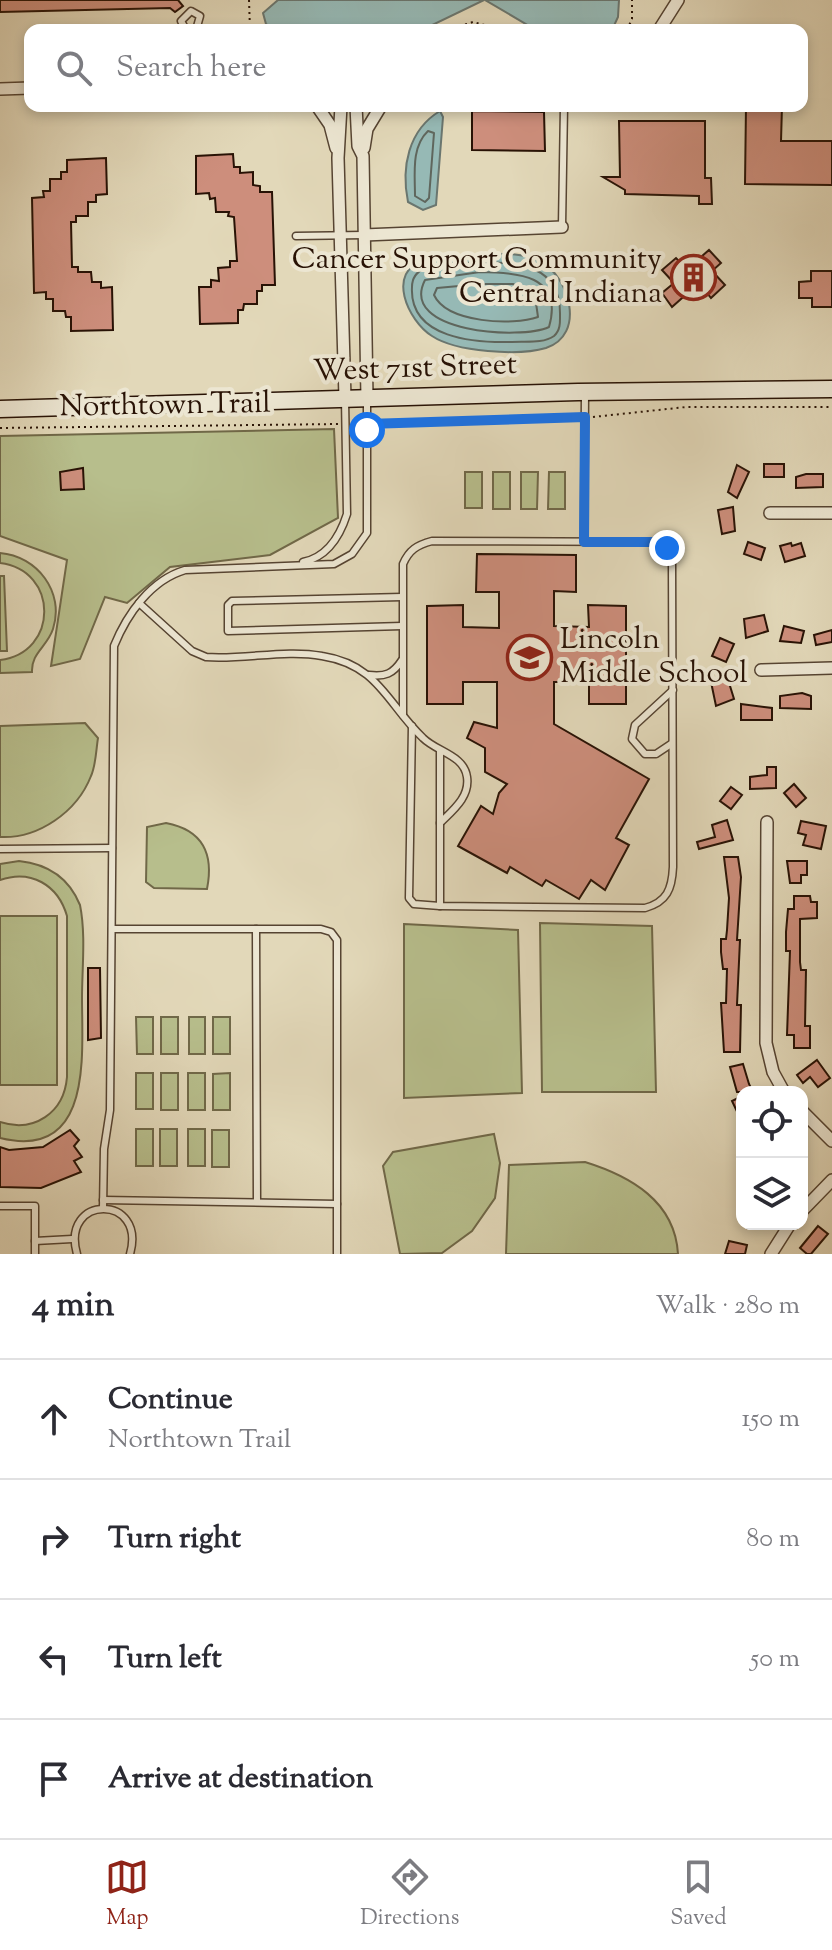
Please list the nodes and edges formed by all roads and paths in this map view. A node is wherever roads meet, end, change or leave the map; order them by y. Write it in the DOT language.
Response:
graph roads {
  1 [pos="249,0"];
  2 [pos="632,0"];
  3 [pos="678,0"];
  4 [pos="685,0"];
  5 [pos="691,0"];
  6 [pos="183,24"];
  7 [pos="198,24"];
  8 [pos="250,24"];
  9 [pos="630,24"];
  10 [pos="663,24"];
  11 [pos="24,88"];
  12 [pos="0,89"];
  13 [pos="321,112"];
  14 [pos="341,112"];
  15 [pos="356,112"];
  16 [pos="377,112"];
  17 [pos="564,112"];
  18 [pos="363,156"];
  19 [pos="338,158"];
  20 [pos="562,227"];
  21 [pos="341,235"];
  22 [pos="364,235"];
  23 [pos="296,236"];
  24 [pos="832,389"];
  25 [pos="585,392"];
  26 [pos="345,398"];
  27 [pos="367,398"];
  28 [pos="832,407"];
  29 [pos="0,409"];
  30 [pos="585,417"];
  31 [pos="346,424"];
  32 [pos="367,424"];
  33 [pos="0,428"];
  34 [pos="770,513"];
  35 [pos="832,513"];
  36 [pos="584,542"];
  37 [pos="280,566"];
  38 [pos="402,597"];
  39 [pos="139,603"];
  40 [pos="402,626"];
  41 [pos="403,660"];
  42 [pos="832,668"];
  43 [pos="761,670"];
  44 [pos="369,675"];
  45 [pos="673,690"];
  46 [pos="403,715"];
  47 [pos="412,726"];
  48 [pos="673,741"];
  49 [pos="440,750"];
  50 [pos="656,754"];
  51 [pos="673,764"];
  52 [pos="767,822"];
  53 [pos="440,823"];
  54 [pos="112,848"];
  55 [pos="0,849"];
  56 [pos="440,906"];
  57 [pos="112,929"];
  58 [pos="256,929"];
  59 [pos="781,1086"];
  60 [pos="808,1117"];
  61 [pos="832,1141"];
  62 [pos="832,1180"];
  63 [pos="103,1200"];
  64 [pos="257,1202"];
  65 [pos="337,1204"];
  66 [pos="808,1205"];
  67 [pos="0,1206"];
  68 [pos="103,1208"];
  69 [pos="786,1230"];
  70 [pos="72,1239"];
  71 [pos="35,1241"];
  72 [pos="35,1254"];
  73 [pos="77,1254"];
  74 [pos="130,1254"];
  75 [pos="337,1254"];
  76 [pos="771,1254"];
  1 -- 8 [label="path"];
  2 -- 9 [label="path"];
  3 -- 10 [label="street"];
  4 -- 5 [label="street"];
  6 -- 7 [label="lane"];
  11 -- 12 [label="street"];
  13 -- 19 [label="street"];
  14 -- 19 [label="street"];
  15 -- 18 [label="street"];
  16 -- 18 [label="street"];
  17 -- 20 [label="lane"];
  18 -- 22 [label="street"];
  19 -- 21 [label="street"];
  20 -- 22 [label="street"];
  21 -- 22 [label="lane"];
  21 -- 23 [label="lane"];
  21 -- 26 [label="street"];
  22 -- 27 [label="street"];
  24 -- 25 [label="main road, West 71st Street"];
  25 -- 27 [label="main road, West 71st Street"];
  25 -- 30 [label="lane"];
  26 -- 27 [label="main road, West 71st Street"];
  26 -- 29 [label="main road, West 71st Street"];
  26 -- 31 [label="lane"];
  27 -- 32 [label="lane"];
  28 -- 30 [label="path"];
  30 -- 32 [label="path"];
  30 -- 36 [label="lane"];
  31 -- 33 [label="path, Northtown Trail"];
  31 -- 37 [label="lane"];
  32 -- 37 [label="lane"];
  34 -- 35 [label="street"];
  36 -- 38 [label="lane"];
  36 -- 45 [label="lane"];
  37 -- 39 [label="lane"];
  38 -- 40 [label="lane"];
  38 -- 40 [label="lane"];
  39 -- 44 [label="lane"];
  39 -- 54 [label="lane"];
  40 -- 41 [label="lane"];
  41 -- 44 [label="lane"];
  41 -- 46 [label="lane"];
  42 -- 43 [label="street"];
  44 -- 46 [label="lane"];
  45 -- 48 [label="lane"];
  45 -- 50 [label="lane"];
  46 -- 47 [label="lane"];
  47 -- 49 [label="lane"];
  47 -- 56 [label="lane"];
  48 -- 50 [label="lane"];
  48 -- 51 [label="lane"];
  49 -- 53 [label="lane"];
  49 -- 53 [label="lane"];
  50 -- 51 [label="lane"];
  51 -- 56 [label="lane"];
  52 -- 59 [label="street"];
  53 -- 56 [label="lane"];
  54 -- 55 [label="lane"];
  54 -- 57 [label="lane"];
  57 -- 58 [label="lane"];
  57 -- 63 [label="lane"];
  58 -- 64 [label="lane"];
  58 -- 65 [label="lane"];
  60 -- 61 [label="street"];
  62 -- 66 [label="street"];
  63 -- 64 [label="lane"];
  63 -- 68 [label="lane"];
  64 -- 65 [label="lane"];
  65 -- 75 [label="lane"];
  67 -- 71 [label="lane"];
  68 -- 70 [label="lane"];
  68 -- 74 [label="lane"];
  69 -- 76 [label="street"];
  70 -- 71 [label="lane"];
  70 -- 73 [label="lane"];
  71 -- 72 [label="lane"];
}
